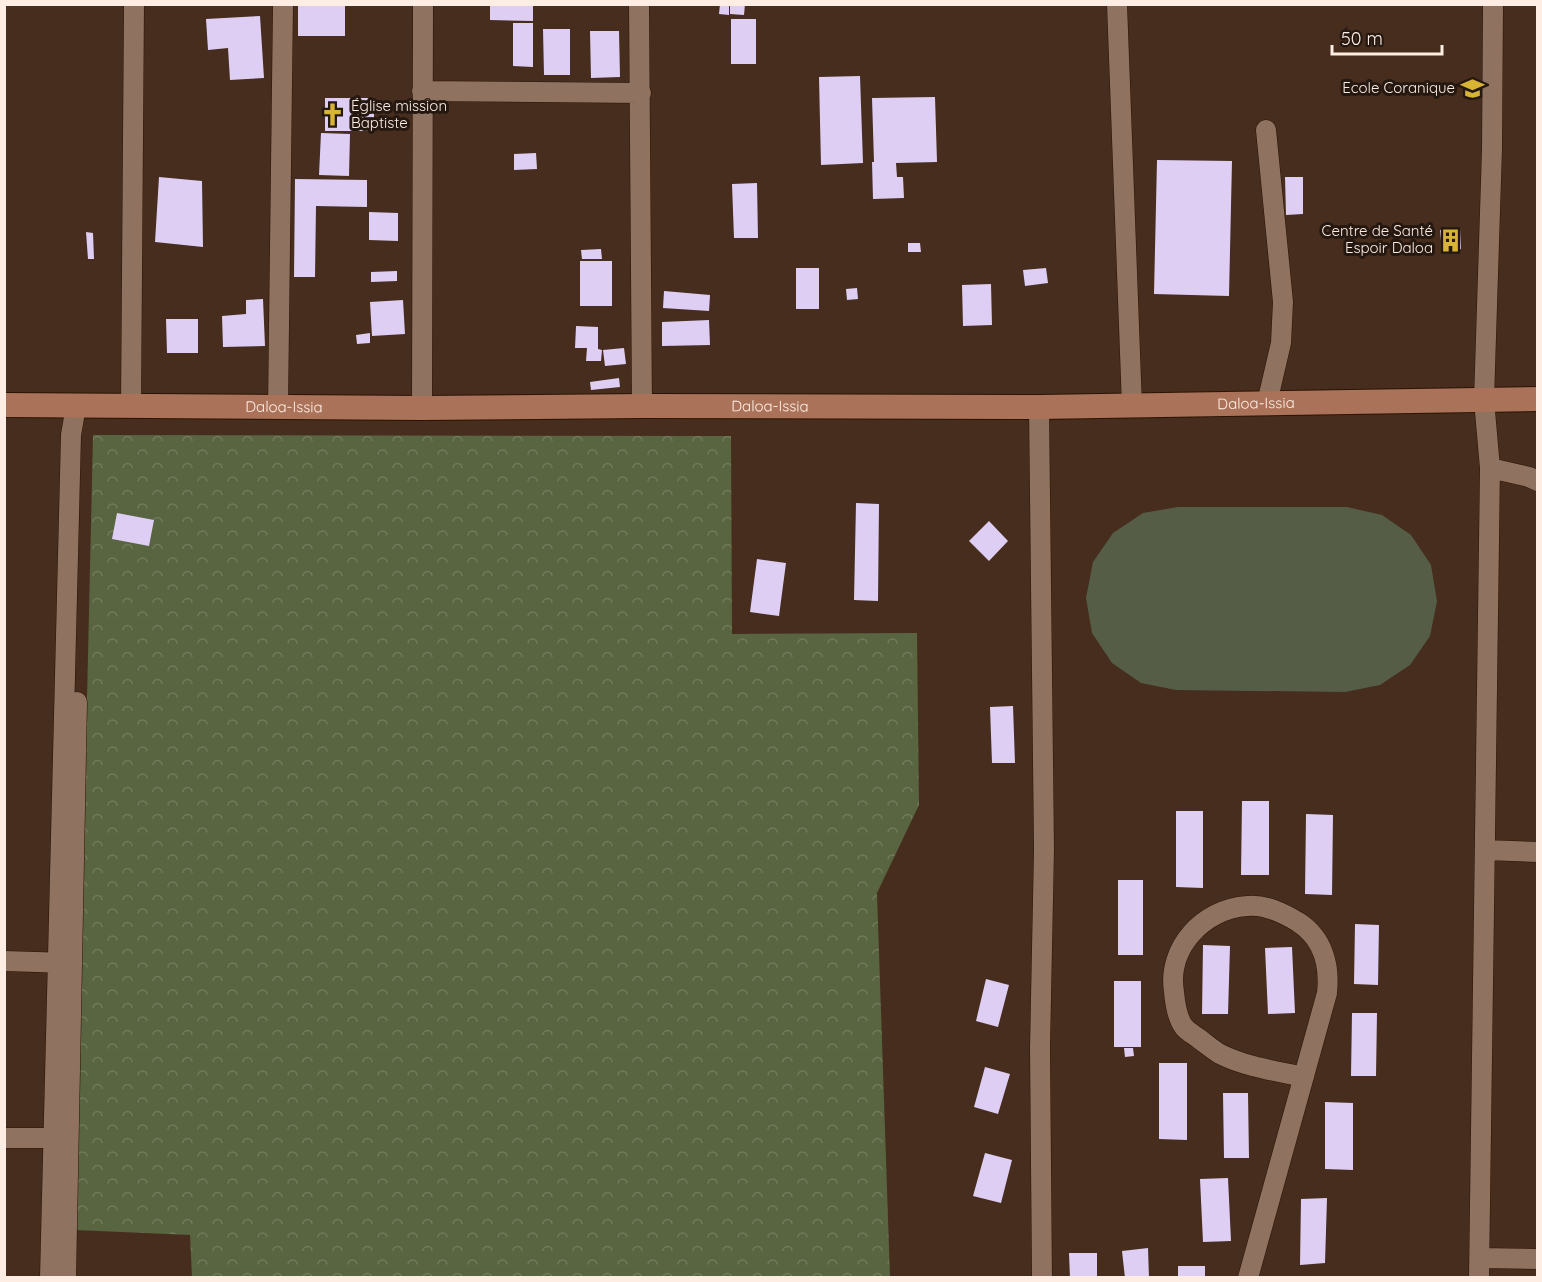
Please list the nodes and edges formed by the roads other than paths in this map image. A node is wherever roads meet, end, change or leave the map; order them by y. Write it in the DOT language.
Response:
graph roads {
  1 [pos="134,4"];
  2 [pos="283,4"];
  3 [pos="423,4"];
  4 [pos="639,4"];
  5 [pos="1117,4"];
  6 [pos="1493,4"];
  7 [pos="422,91"];
  8 [pos="641,93"];
  9 [pos="1266,130"];
  10 [pos="1538,399"];
  11 [pos="1484,400"];
  12 [pos="1267,403"];
  13 [pos="4,405"];
  14 [pos="76,406"];
  15 [pos="130,406"];
  16 [pos="642,406"];
  17 [pos="1132,406"];
  18 [pos="1039,407"];
  19 [pos="278,408"];
  20 [pos="422,408"];
  21 [pos="1490,468"];
  22 [pos="1538,481"];
  23 [pos="1485,850"];
  24 [pos="1538,852"];
  25 [pos="4,962"];
  26 [pos="65,963"];
  27 [pos="1304,1077"];
  28 [pos="4,1138"];
  29 [pos="61,1138"];
  30 [pos="1538,1259"];
  31 [pos="1480,1268"];
  32 [pos="50,1278"];
  33 [pos="66,1278"];
  34 [pos="1042,1278"];
  35 [pos="1248,1278"];
  1 -- 15 [label="street"];
  2 -- 19 [label="street"];
  3 -- 7 [label="street"];
  4 -- 8 [label="street"];
  5 -- 17 [label="street"];
  6 -- 11 [label="street"];
  7 -- 8 [label="street"];
  7 -- 20 [label="street"];
  8 -- 16 [label="street"];
  9 -- 12 [label="street"];
  10 -- 11 [label="main road, Daloa-Issia"];
  11 -- 12 [label="main road, Daloa-Issia"];
  11 -- 21 [label="street"];
  12 -- 17 [label="main road, Daloa-Issia"];
  13 -- 14 [label="main road, Daloa-Issia"];
  14 -- 15 [label="main road, Daloa-Issia"];
  14 -- 26 [label="street"];
  15 -- 19 [label="main road, Daloa-Issia"];
  16 -- 18 [label="main road, Daloa-Issia"];
  16 -- 20 [label="main road, Daloa-Issia"];
  17 -- 18 [label="main road, Daloa-Issia"];
  18 -- 34 [label="street"];
  19 -- 20 [label="main road, Daloa-Issia"];
  21 -- 22 [label="street"];
  21 -- 23 [label="street"];
  23 -- 24 [label="street"];
  23 -- 31 [label="street"];
  25 -- 26 [label="street"];
  26 -- 29 [label="street"];
  27 -- 27 [label="street"];
  27 -- 35 [label="street"];
  28 -- 29 [label="street"];
  29 -- 32 [label="street"];
  29 -- 33 [label="street"];
  30 -- 31 [label="street"];
}
